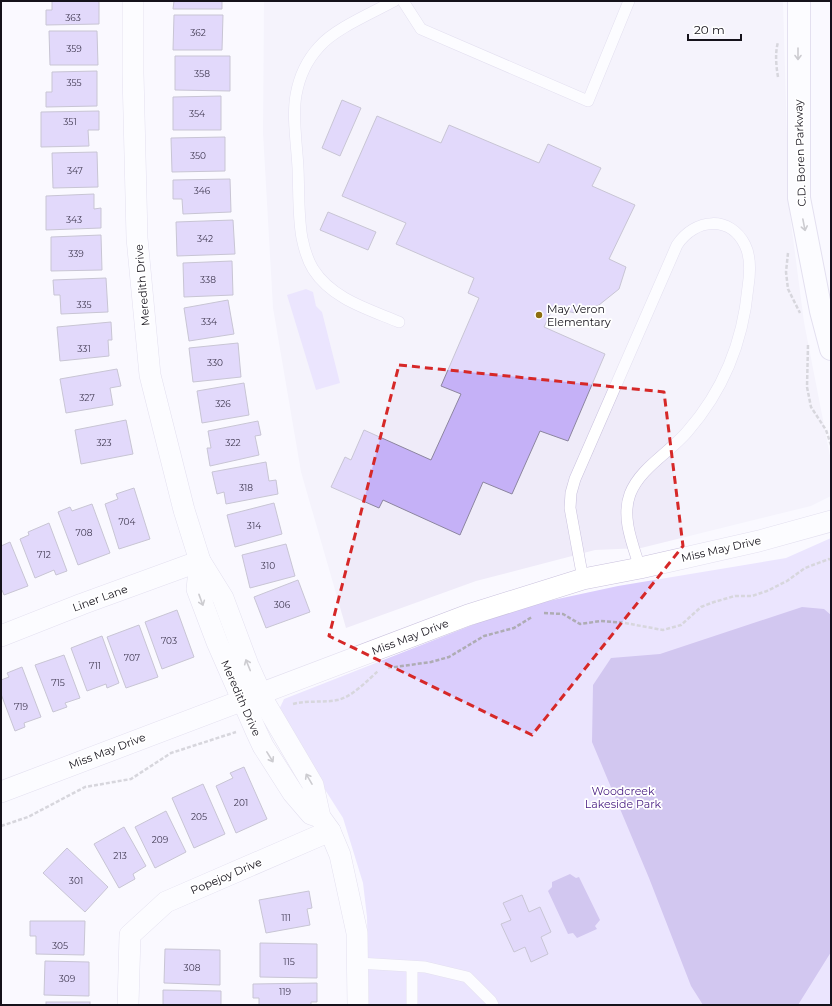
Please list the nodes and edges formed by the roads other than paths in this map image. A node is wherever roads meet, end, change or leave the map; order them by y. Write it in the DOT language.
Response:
graph roads {
  1 [pos="134,1"];
  2 [pos="394,1"];
  3 [pos="403,1"];
  4 [pos="629,1"];
  5 [pos="798,1"];
  6 [pos="399,322"];
  7 [pos="831,349"];
  8 [pos="831,521"];
  9 [pos="200,562"];
  10 [pos="640,568"];
  11 [pos="583,579"];
  12 [pos="1,636"];
  13 [pos="251,697"];
  14 [pos="1,792"];
  15 [pos="325,824"];
  16 [pos="358,963"];
  17 [pos="412,966"];
  18 [pos="128,1005"];
  19 [pos="358,1005"];
  20 [pos="412,1005"];
  21 [pos="493,1005"];
  1 -- 9 [label="street, Meredith Drive"];
  2 -- 6 [label="lane"];
  3 -- 4 [label="lane"];
  5 -- 7 [label="street, C.D. Boren Parkway, one-way"];
  8 -- 10 [label="street, Miss May Drive"];
  9 -- 12 [label="street, Liner Lane"];
  9 -- 13 [label="street, Meredith Drive"];
  10 -- 11 [label="street, Miss May Drive"];
  10 -- 11 [label="lane"];
  11 -- 13 [label="street, Miss May Drive"];
  13 -- 14 [label="street, Miss May Drive"];
  15 -- 13 [label="street, Meredith Drive, one-way"];
  13 -- 15 [label="street, Meredith Drive, one-way"];
  15 -- 16 [label="street, Meredith Drive"];
  15 -- 18 [label="street, Popejoy Drive"];
  16 -- 17 [label="lane"];
  16 -- 19 [label="street, Meredith Drive"];
  17 -- 20 [label="lane"];
  17 -- 21 [label="lane"];
}
